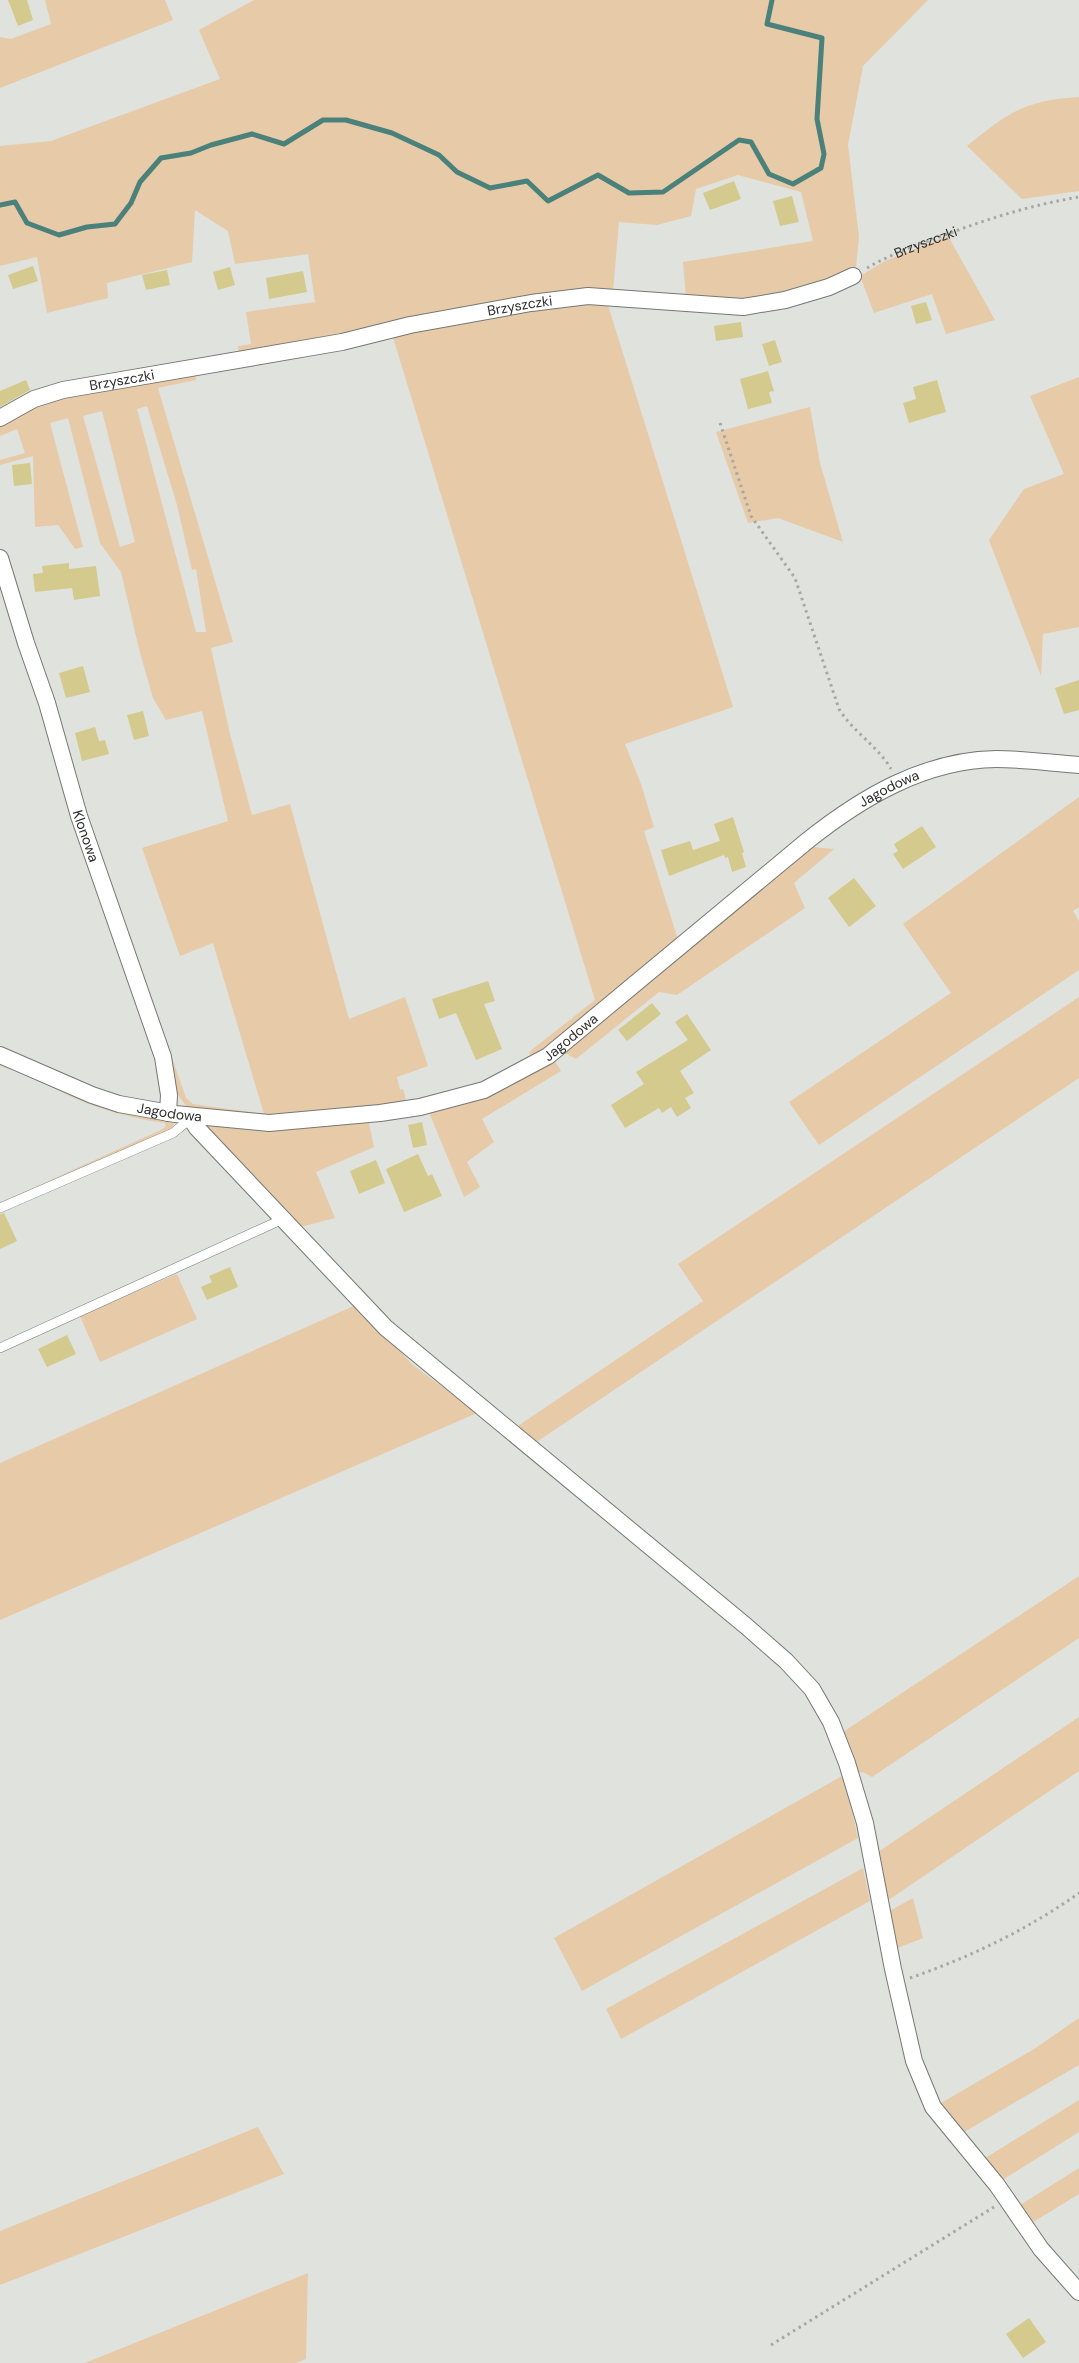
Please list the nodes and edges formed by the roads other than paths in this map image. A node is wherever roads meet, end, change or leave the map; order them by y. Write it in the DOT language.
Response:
graph roads {
  1 [pos="853,276"];
  2 [pos="0,418"];
  3 [pos="0,558"];
  4 [pos="1079,765"];
  5 [pos="0,1055"];
  6 [pos="168,1113"];
  7 [pos="190,1117"];
  8 [pos="0,1208"];
  9 [pos="283,1219"];
  10 [pos="0,1348"];
  11 [pos="1079,2292"];
  1 -- 2 [label="street, Brzyszczki"];
  3 -- 6 [label="street, Klonowa"];
  4 -- 7 [label="street, Jagodowa"];
  5 -- 6 [label="street, Jagodowa"];
  6 -- 7 [label="street, Jagodowa"];
  7 -- 8 [label="lane"];
  7 -- 9 [label="street"];
  9 -- 10 [label="lane"];
  9 -- 11 [label="street"];
}
